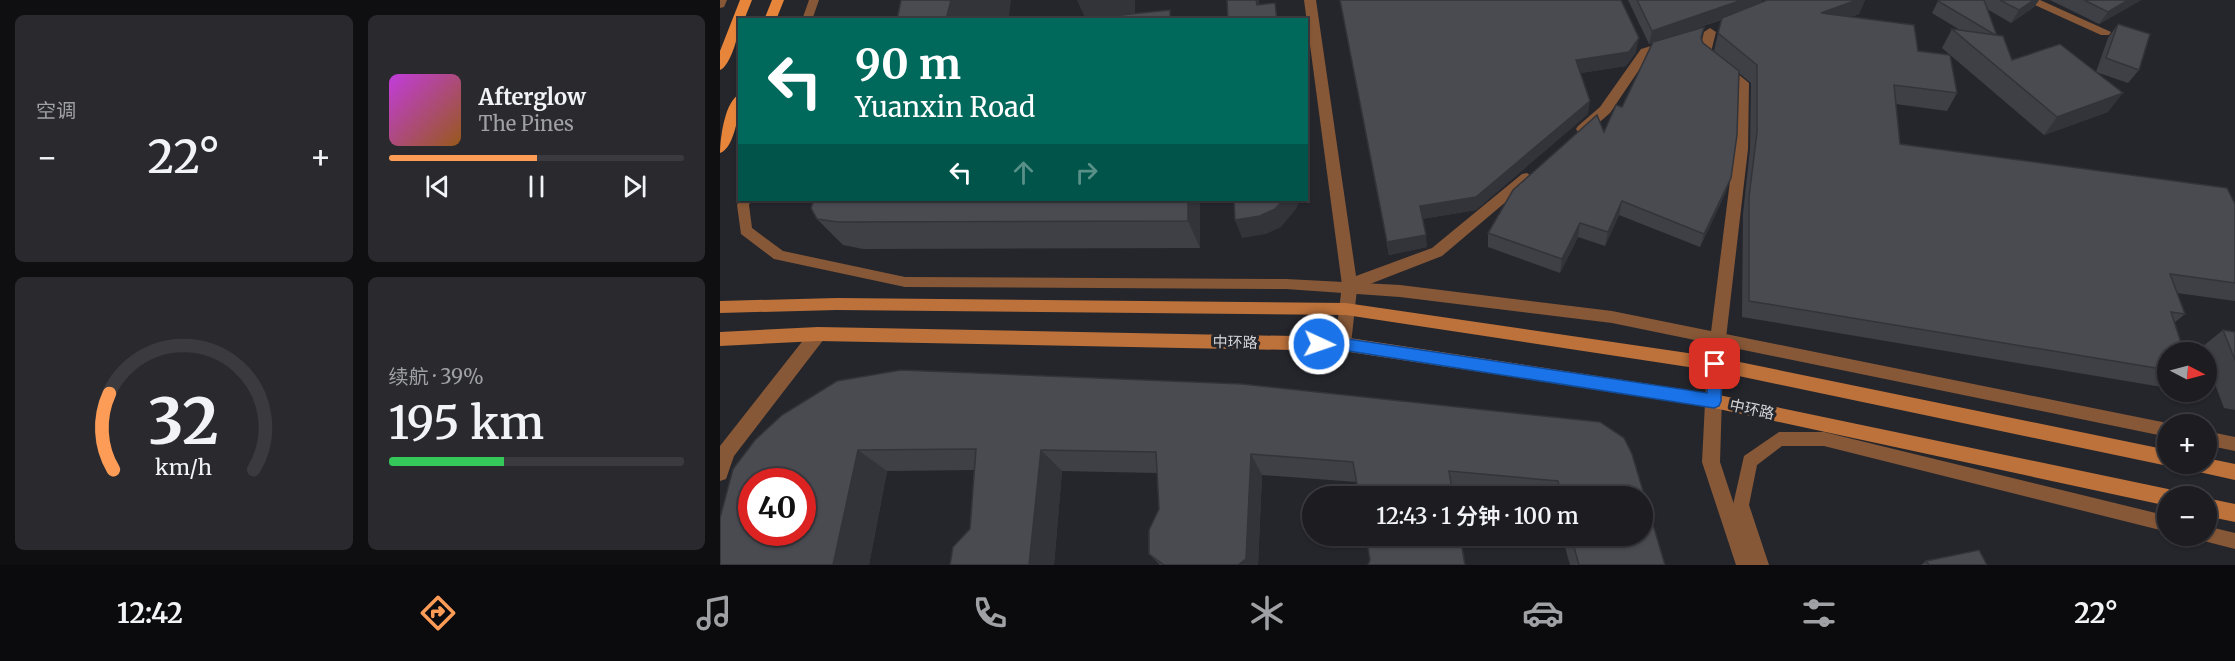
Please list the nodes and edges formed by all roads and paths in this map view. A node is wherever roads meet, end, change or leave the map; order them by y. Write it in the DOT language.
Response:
graph roads {
  1 [pos="722,0"];
  2 [pos="746,0"];
  3 [pos="778,0"];
  4 [pos="814,0"];
  5 [pos="1310,0"];
  6 [pos="2030,0"];
  7 [pos="720,5"];
  8 [pos="739,18"];
  9 [pos="771,18"];
  10 [pos="808,18"];
  11 [pos="738,20"];
  12 [pos="1710,31"];
  13 [pos="2104,32"];
  14 [pos="1678,42"];
  15 [pos="720,66"];
  16 [pos="738,103"];
  17 [pos="1571,140"];
  18 [pos="720,148"];
  19 [pos="1536,170"];
  20 [pos="745,201"];
  21 [pos="1349,286"];
  22 [pos="720,308"];
  23 [pos="1346,309"];
  24 [pos="818,334"];
  25 [pos="1718,337"];
  26 [pos="720,339"];
  27 [pos="1342,344"];
  28 [pos="1715,364"];
  29 [pos="1714,401"];
  30 [pos="2157,428"];
  31 [pos="2217,440"];
  32 [pos="2235,444"];
  33 [pos="2157,456"];
  34 [pos="2217,468"];
  35 [pos="2235,472"];
  36 [pos="720,473"];
  37 [pos="2157,496"];
  38 [pos="2217,509"];
  39 [pos="2235,513"];
  40 [pos="2157,522"];
  41 [pos="2217,537"];
  42 [pos="2235,541"];
  43 [pos="1745,565"];
  44 [pos="1761,565"];
  1 -- 7 [label="lane"];
  2 -- 8 [label="main road"];
  3 -- 9 [label="main road"];
  4 -- 10 [label="lane"];
  5 -- 21 [label="street"];
  6 -- 13 [label="street"];
  11 -- 15 [label="main road"];
  12 -- 25 [label="street"];
  14 -- 17 [label="street"];
  16 -- 18 [label="main road"];
  19 -- 21 [label="street"];
  20 -- 21 [label="lane"];
  21 -- 23 [label="street"];
  21 -- 25 [label="lane"];
  22 -- 23 [label="street"];
  23 -- 27 [label="street"];
  23 -- 28 [label="street"];
  24 -- 26 [label="street, 中环路"];
  24 -- 27 [label="street, 中环路"];
  24 -- 36 [label="street"];
  25 -- 28 [label="street"];
  25 -- 30 [label="lane"];
  27 -- 29 [label="street, 中环路"];
  28 -- 29 [label="street"];
  28 -- 33 [label="street"];
  29 -- 37 [label="street, 中环路"];
  29 -- 43 [label="street"];
  31 -- 32 [label="lane"];
  34 -- 35 [label="street"];
  38 -- 39 [label="street"];
  40 -- 44 [label="lane"];
  41 -- 42 [label="lane"];
}
